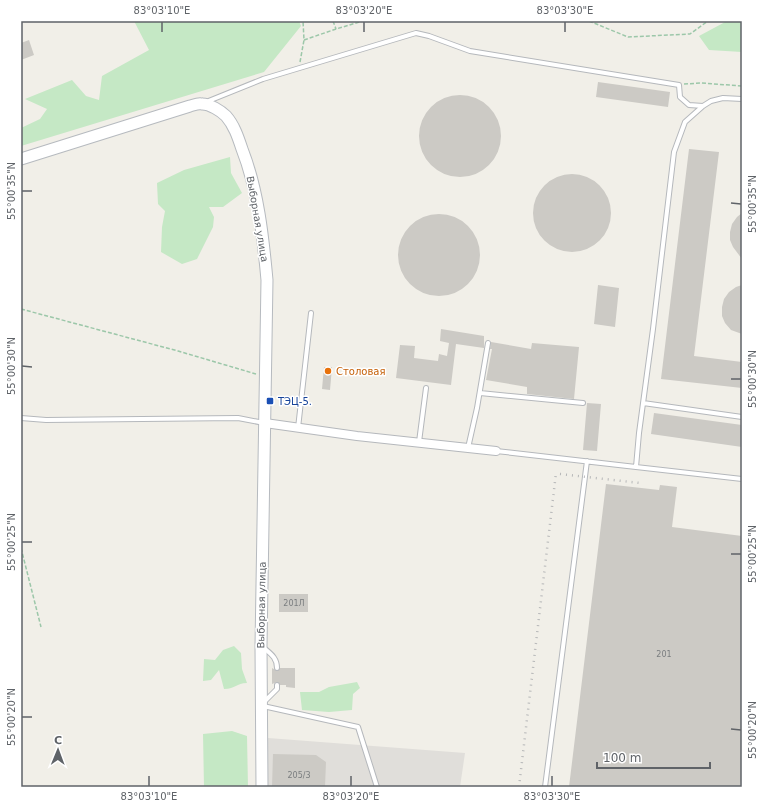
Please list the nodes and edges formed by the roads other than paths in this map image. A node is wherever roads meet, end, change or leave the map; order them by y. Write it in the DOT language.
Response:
graph roads {
  1 [pos="742,99"];
  2 [pos="202,104"];
  3 [pos="703,106"];
  4 [pos="21,160"];
  5 [pos="310,313"];
  6 [pos="488,343"];
  7 [pos="426,388"];
  8 [pos="480,393"];
  9 [pos="584,403"];
  10 [pos="643,403"];
  11 [pos="742,417"];
  12 [pos="21,418"];
  13 [pos="264,423"];
  14 [pos="298,428"];
  15 [pos="418,443"];
  16 [pos="468,448"];
  17 [pos="496,451"];
  18 [pos="586,461"];
  19 [pos="636,467"];
  20 [pos="742,479"];
  21 [pos="261,646"];
  22 [pos="277,668"];
  23 [pos="277,685"];
  24 [pos="261,705"];
  25 [pos="262,787"];
  26 [pos="377,787"];
  27 [pos="545,787"];
  1 -- 3 [label="lane"];
  2 -- 3 [label="lane"];
  2 -- 4 [label="main road"];
  2 -- 13 [label="main road, Выборная улица"];
  3 -- 10 [label="lane"];
  5 -- 14 [label="lane"];
  6 -- 8 [label="lane"];
  7 -- 15 [label="lane"];
  8 -- 9 [label="lane"];
  8 -- 16 [label="lane"];
  10 -- 11 [label="lane"];
  10 -- 19 [label="lane"];
  12 -- 13 [label="lane"];
  13 -- 14 [label="street"];
  13 -- 21 [label="main road, Выборная улица"];
  14 -- 15 [label="street"];
  15 -- 16 [label="street"];
  16 -- 17 [label="street"];
  17 -- 18 [label="lane"];
  18 -- 19 [label="lane"];
  18 -- 27 [label="lane"];
  19 -- 20 [label="lane"];
  21 -- 22 [label="lane"];
  21 -- 24 [label="main road, Выборная улица"];
  23 -- 24 [label="lane"];
  24 -- 25 [label="main road, Выборная улица"];
  24 -- 26 [label="lane"];
}
